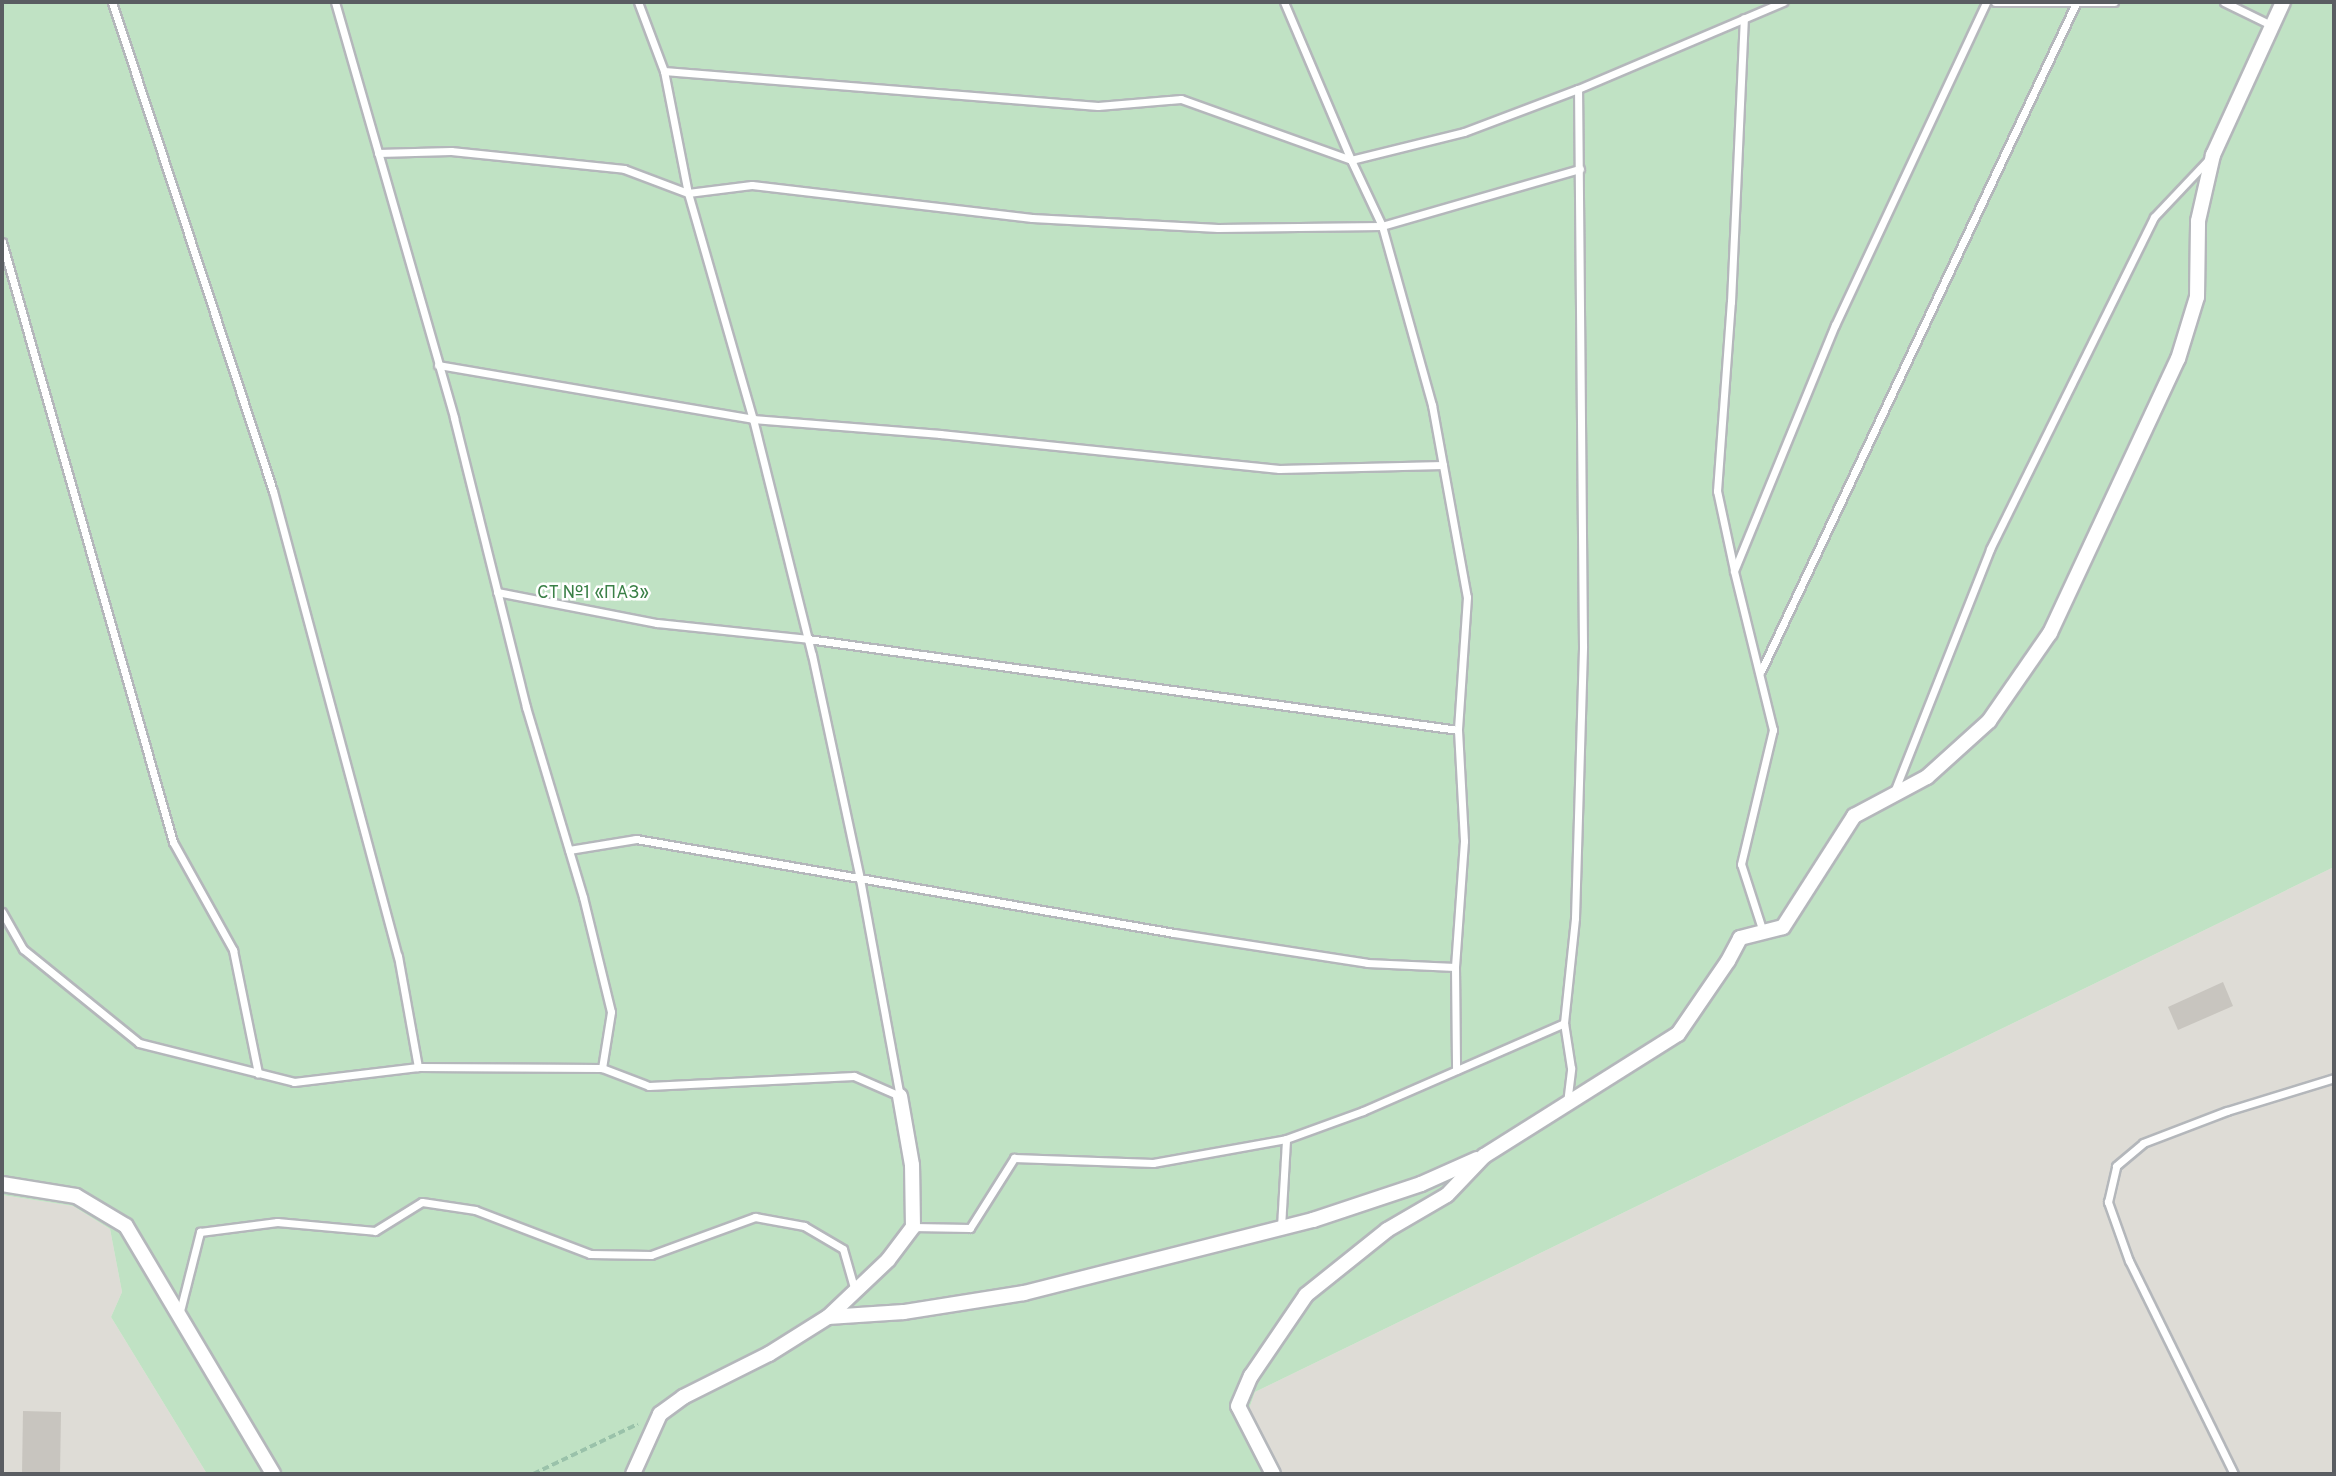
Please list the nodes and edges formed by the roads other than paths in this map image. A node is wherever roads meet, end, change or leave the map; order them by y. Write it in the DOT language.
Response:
graph roads {
  1 [pos="112,2"];
  2 [pos="335,2"];
  3 [pos="638,2"];
  4 [pos="1284,2"];
  5 [pos="1783,2"];
  6 [pos="1986,2"];
  7 [pos="1995,2"];
  8 [pos="2114,2"];
  9 [pos="2224,2"];
  10 [pos="2283,2"];
  11 [pos="2076,4"];
  12 [pos="1744,18"];
  13 [pos="2272,25"];
  14 [pos="664,71"];
  15 [pos="1578,89"];
  16 [pos="378,153"];
  17 [pos="2213,155"];
  18 [pos="1351,160"];
  19 [pos="1580,169"];
  20 [pos="688,193"];
  21 [pos="1382,226"];
  22 [pos="2,242"];
  23 [pos="439,365"];
  24 [pos="753,419"];
  25 [pos="1443,465"];
  26 [pos="1734,571"];
  27 [pos="497,592"];
  28 [pos="808,639"];
  29 [pos="1760,672"];
  30 [pos="1458,730"];
  31 [pos="1894,794"];
  32 [pos="569,850"];
  33 [pos="860,879"];
  34 [pos="2,912"];
  35 [pos="1763,932"];
  36 [pos="1455,968"];
  37 [pos="1564,1023"];
  38 [pos="418,1068"];
  39 [pos="602,1068"];
  40 [pos="1456,1070"];
  41 [pos="258,1073"];
  42 [pos="2334,1078"];
  43 [pos="900,1096"];
  44 [pos="1567,1104"];
  45 [pos="1286,1139"];
  46 [pos="1484,1156"];
  47 [pos="2,1184"];
  48 [pos="913,1227"];
  49 [pos="1281,1228"];
  50 [pos="855,1291"];
  51 [pos="179,1317"];
  52 [pos="828,1317"];
  53 [pos="273,1474"];
  54 [pos="633,1474"];
  55 [pos="1273,1474"];
  56 [pos="2234,1474"];
  1 -- 38 [label="lane"];
  2 -- 16 [label="lane"];
  3 -- 14 [label="lane"];
  4 -- 18 [label="lane"];
  5 -- 12 [label="lane"];
  6 -- 26 [label="lane"];
  7 -- 11 [label="lane"];
  8 -- 11 [label="lane"];
  9 -- 13 [label="lane"];
  10 -- 13 [label="street"];
  11 -- 29 [label="lane"];
  12 -- 15 [label="lane"];
  12 -- 26 [label="lane"];
  13 -- 17 [label="street"];
  14 -- 18 [label="lane"];
  14 -- 20 [label="lane"];
  15 -- 18 [label="lane"];
  15 -- 19 [label="lane"];
  16 -- 20 [label="lane"];
  16 -- 23 [label="lane"];
  17 -- 31 [label="lane"];
  17 -- 31 [label="street"];
  18 -- 21 [label="lane"];
  19 -- 21 [label="lane"];
  19 -- 37 [label="lane"];
  20 -- 21 [label="lane"];
  20 -- 24 [label="lane"];
  21 -- 25 [label="lane"];
  22 -- 41 [label="lane"];
  23 -- 24 [label="lane"];
  23 -- 27 [label="lane"];
  24 -- 25 [label="lane"];
  24 -- 28 [label="lane"];
  25 -- 30 [label="lane"];
  26 -- 29 [label="lane"];
  27 -- 28 [label="lane"];
  27 -- 32 [label="lane"];
  28 -- 30 [label="lane"];
  28 -- 33 [label="lane"];
  29 -- 35 [label="lane"];
  30 -- 36 [label="lane"];
  31 -- 35 [label="street"];
  32 -- 33 [label="lane"];
  32 -- 39 [label="lane"];
  33 -- 36 [label="lane"];
  33 -- 43 [label="lane"];
  34 -- 41 [label="lane"];
  35 -- 44 [label="street"];
  36 -- 40 [label="lane"];
  37 -- 40 [label="lane"];
  37 -- 44 [label="lane"];
  38 -- 39 [label="lane"];
  38 -- 41 [label="lane"];
  39 -- 43 [label="lane"];
  40 -- 45 [label="lane"];
  42 -- 56 [label="lane"];
  43 -- 48 [label="street"];
  44 -- 46 [label="street"];
  45 -- 48 [label="lane"];
  45 -- 49 [label="lane"];
  46 -- 49 [label="street"];
  46 -- 55 [label="street"];
  47 -- 51 [label="street"];
  48 -- 50 [label="street"];
  49 -- 52 [label="street"];
  50 -- 51 [label="lane"];
  50 -- 52 [label="street"];
  51 -- 53 [label="street"];
  52 -- 54 [label="street"];
}
